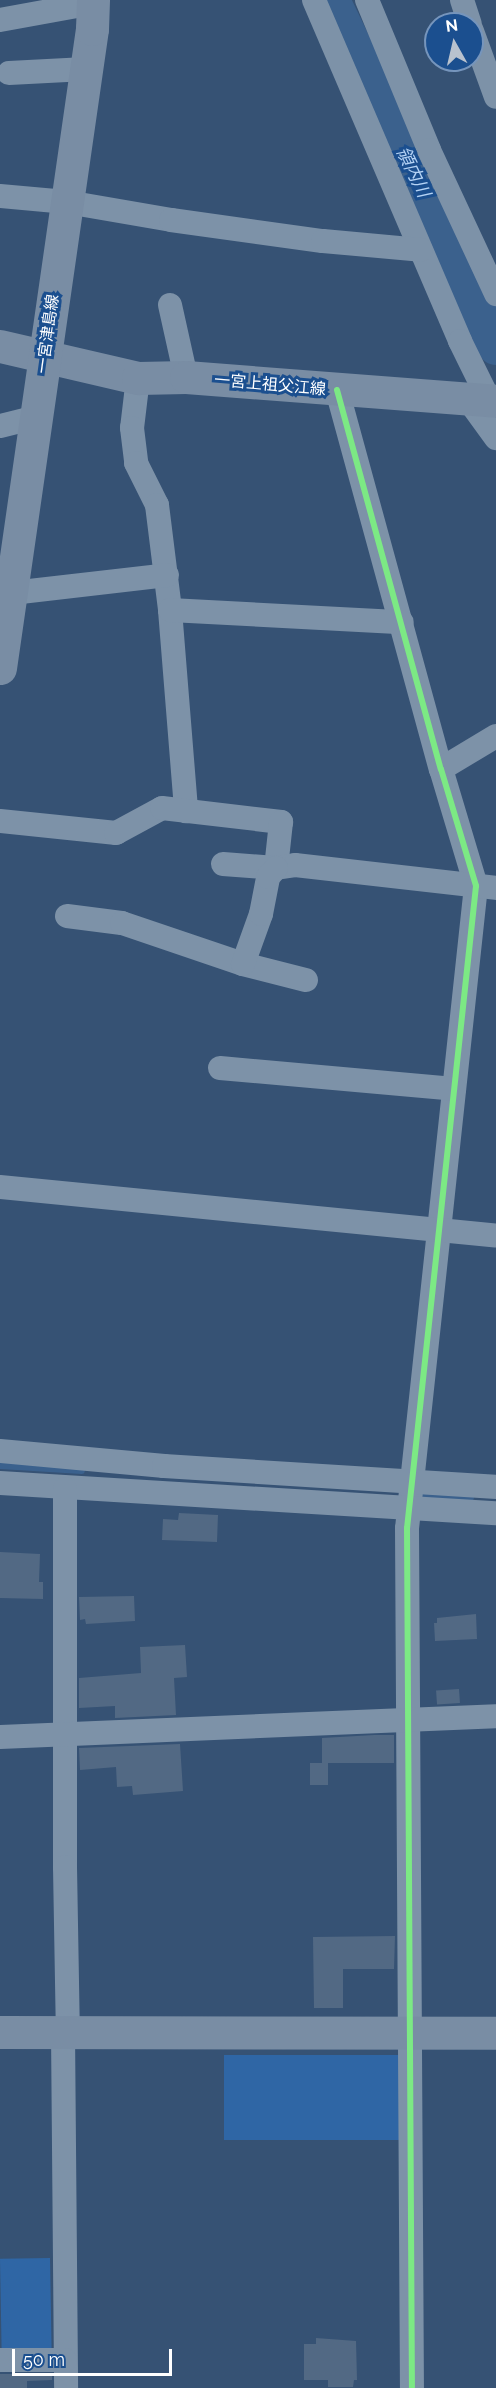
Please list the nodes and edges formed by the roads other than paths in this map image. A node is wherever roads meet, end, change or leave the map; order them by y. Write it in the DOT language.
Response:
graph roads {
  1 [pos="314,0"];
  2 [pos="367,0"];
  3 [pos="93,1"];
  4 [pos="0,20"];
  5 [pos="484,68"];
  6 [pos="86,69"];
  7 [pos="9,73"];
  8 [pos="496,97"];
  9 [pos="0,196"];
  10 [pos="67,201"];
  11 [pos="421,250"];
  12 [pos="496,294"];
  13 [pos="170,305"];
  14 [pos="0,346"];
  15 [pos="45,358"];
  16 [pos="186,377"];
  17 [pos="138,378"];
  18 [pos="337,390"];
  19 [pos="487,401"];
  20 [pos="35,417"];
  21 [pos="0,426"];
  22 [pos="496,438"];
  23 [pos="8,552"];
  24 [pos="167,575"];
  25 [pos="12,593"];
  26 [pos="170,610"];
  27 [pos="402,622"];
  28 [pos="0,668"];
  29 [pos="496,736"];
  30 [pos="441,769"];
  31 [pos="186,811"];
  32 [pos="0,821"];
  33 [pos="223,864"];
  34 [pos="276,868"];
  35 [pos="486,887"];
  36 [pos="67,916"];
  37 [pos="243,964"];
  38 [pos="306,980"];
  39 [pos="220,1068"];
  40 [pos="454,1089"];
  41 [pos="0,1187"];
  42 [pos="440,1230"];
  43 [pos="496,1236"];
  44 [pos="0,1451"];
  45 [pos="413,1482"];
  46 [pos="0,1483"];
  47 [pos="496,1487"];
  48 [pos="65,1489"];
  49 [pos="409,1510"];
  50 [pos="496,1513"];
  51 [pos="496,1716"];
  52 [pos="407,1719"];
  53 [pos="65,1735"];
  54 [pos="0,1737"];
  55 [pos="0,2032"];
  56 [pos="66,2032"];
  57 [pos="410,2033"];
  58 [pos="496,2033"];
  59 [pos="0,2360"];
  60 [pos="65,2360"];
  61 [pos="66,2388"];
  62 [pos="412,2388"];
  1 -- 11 [label="street"];
  2 -- 12 [label="street"];
  3 -- 4 [label="street"];
  3 -- 6 [label="main road, 一宮津島線"];
  5 -- 8 [label="street"];
  6 -- 7 [label="street"];
  6 -- 10 [label="main road, 一宮津島線"];
  9 -- 10 [label="street"];
  10 -- 11 [label="street"];
  10 -- 15 [label="main road, 一宮津島線"];
  11 -- 19 [label="street"];
  13 -- 16 [label="street"];
  14 -- 15 [label="main road, 一宮上祖父江線"];
  15 -- 17 [label="main road, 一宮上祖父江線"];
  15 -- 20 [label="main road, 一宮津島線"];
  16 -- 17 [label="main road, 一宮上祖父江線"];
  16 -- 18 [label="main road, 一宮上祖父江線"];
  17 -- 24 [label="street"];
  18 -- 19 [label="main road, 一宮上祖父江線"];
  18 -- 27 [label="street"];
  19 -- 22 [label="street"];
  20 -- 21 [label="street"];
  20 -- 23 [label="main road, 一宮津島線"];
  23 -- 25 [label="main road, 一宮津島線"];
  24 -- 25 [label="street"];
  24 -- 26 [label="street"];
  25 -- 28 [label="main road, 一宮津島線"];
  26 -- 27 [label="street"];
  26 -- 31 [label="street"];
  27 -- 30 [label="street"];
  29 -- 30 [label="street"];
  30 -- 35 [label="street"];
  31 -- 32 [label="street"];
  31 -- 34 [label="street"];
  33 -- 34 [label="street"];
  34 -- 35 [label="street"];
  34 -- 37 [label="street"];
  35 -- 40 [label="street"];
  36 -- 37 [label="street"];
  37 -- 38 [label="street"];
  39 -- 40 [label="street"];
  40 -- 42 [label="street"];
  41 -- 42 [label="street"];
  42 -- 43 [label="street"];
  42 -- 45 [label="street"];
  44 -- 45 [label="street"];
  45 -- 47 [label="street"];
  45 -- 49 [label="street"];
  46 -- 48 [label="street"];
  48 -- 49 [label="street"];
  48 -- 53 [label="street"];
  49 -- 50 [label="street"];
  49 -- 52 [label="street"];
  51 -- 52 [label="street"];
  52 -- 53 [label="street"];
  52 -- 57 [label="street"];
  53 -- 54 [label="street"];
  53 -- 56 [label="street"];
  55 -- 56 [label="main road"];
  56 -- 57 [label="main road"];
  56 -- 60 [label="street"];
  57 -- 58 [label="main road"];
  57 -- 62 [label="street"];
  59 -- 60 [label="street"];
  60 -- 61 [label="street"];
}
